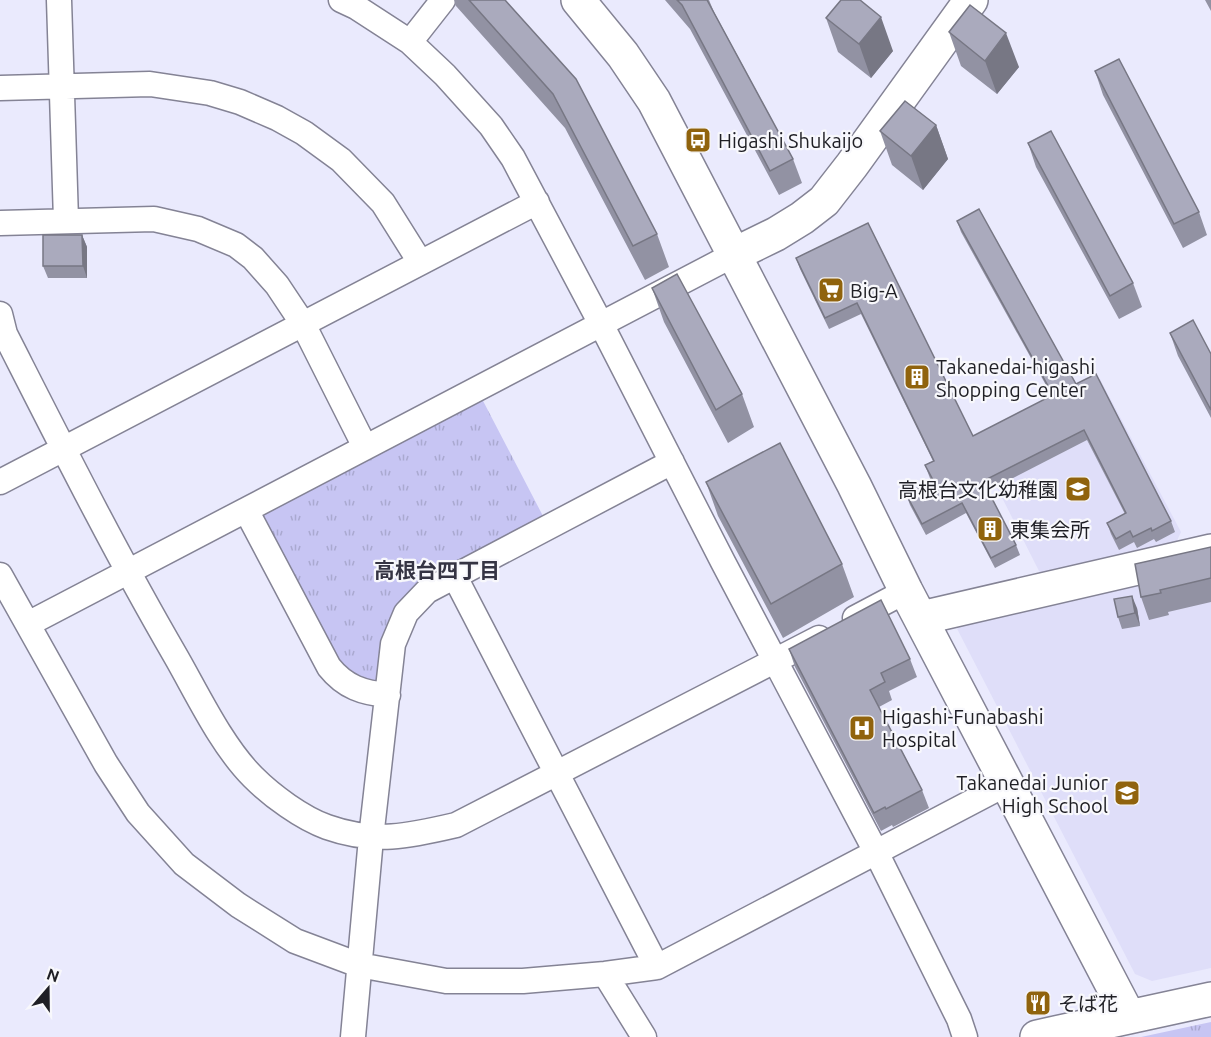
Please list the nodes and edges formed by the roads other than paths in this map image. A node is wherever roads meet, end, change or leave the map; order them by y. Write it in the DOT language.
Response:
graph roads {
  1 [pos="59,0"];
  2 [pos="341,0"];
  3 [pos="443,0"];
  4 [pos="578,0"];
  5 [pos="971,0"];
  6 [pos="410,42"];
  7 [pos="62,87"];
  8 [pos="0,88"];
  9 [pos="537,202"];
  10 [pos="66,220"];
  11 [pos="0,223"];
  12 [pos="735,254"];
  13 [pos="420,262"];
  14 [pos="0,314"];
  15 [pos="303,324"];
  16 [pos="601,324"];
  17 [pos="365,447"];
  18 [pos="63,448"];
  19 [pos="672,462"];
  20 [pos="0,482"];
  21 [pos="246,510"];
  22 [pos="1211,551"];
  23 [pos="127,572"];
  24 [pos="0,575"];
  25 [pos="455,577"];
  26 [pos="913,604"];
  27 [pos="28,624"];
  28 [pos="776,661"];
  29 [pos="388,695"];
  30 [pos="555,772"];
  31 [pos="1006,784"];
  32 [pos="371,838"];
  33 [pos="876,852"];
  34 [pos="359,965"];
  35 [pos="657,967"];
  36 [pos="605,974"];
  37 [pos="1211,999"];
  38 [pos="1129,1017"];
  39 [pos="353,1037"];
  40 [pos="644,1037"];
  41 [pos="965,1037"];
  42 [pos="1037,1037"];
  1 -- 7 [label="street"];
  2 -- 6 [label="street"];
  3 -- 6 [label="street"];
  4 -- 12 [label="street"];
  5 -- 12 [label="street"];
  6 -- 9 [label="street"];
  7 -- 8 [label="street"];
  7 -- 10 [label="street"];
  7 -- 13 [label="street"];
  9 -- 13 [label="street"];
  9 -- 16 [label="street"];
  10 -- 11 [label="street"];
  10 -- 15 [label="street"];
  12 -- 16 [label="street"];
  12 -- 26 [label="street"];
  13 -- 15 [label="street"];
  14 -- 18 [label="street"];
  15 -- 17 [label="street"];
  15 -- 18 [label="street"];
  16 -- 17 [label="street"];
  16 -- 19 [label="street"];
  17 -- 21 [label="street"];
  18 -- 20 [label="street"];
  18 -- 23 [label="street"];
  19 -- 25 [label="street"];
  19 -- 28 [label="street"];
  21 -- 23 [label="street"];
  21 -- 29 [label="street"];
  22 -- 26 [label="street"];
  23 -- 27 [label="street"];
  23 -- 32 [label="street"];
  24 -- 27 [label="street"];
  25 -- 29 [label="street"];
  25 -- 30 [label="street"];
  26 -- 28 [label="street"];
  26 -- 31 [label="street"];
  27 -- 34 [label="street"];
  28 -- 30 [label="street"];
  28 -- 33 [label="street"];
  29 -- 32 [label="street"];
  30 -- 32 [label="street"];
  30 -- 35 [label="street"];
  31 -- 33 [label="street"];
  31 -- 38 [label="street"];
  32 -- 34 [label="street"];
  33 -- 35 [label="street"];
  33 -- 41 [label="street"];
  34 -- 36 [label="street"];
  34 -- 39 [label="street"];
  35 -- 36 [label="street"];
  36 -- 40 [label="street"];
  37 -- 38 [label="street"];
  38 -- 42 [label="street"];
}
